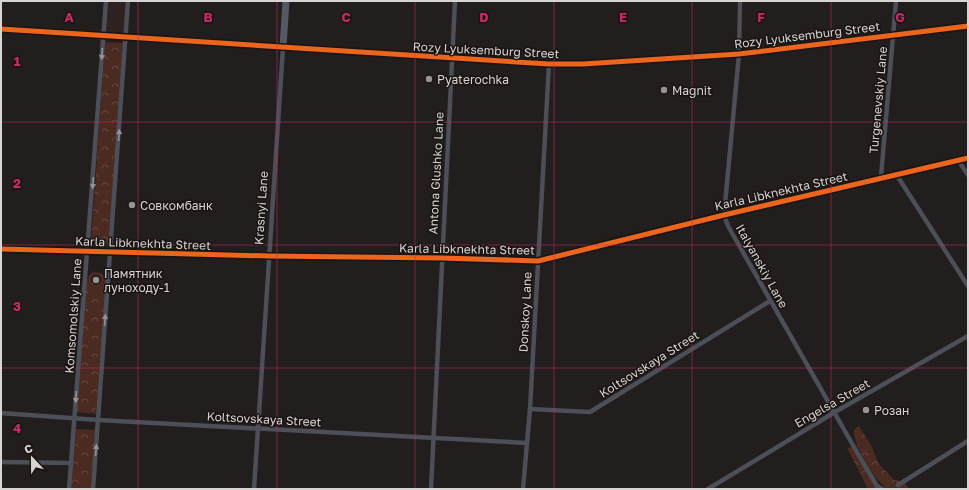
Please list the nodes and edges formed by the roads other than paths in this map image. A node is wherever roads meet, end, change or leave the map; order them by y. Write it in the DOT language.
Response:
graph roads {
  1 [pos="106,1"];
  2 [pos="128,1"];
  3 [pos="286,1"];
  4 [pos="455,1"];
  5 [pos="740,1"];
  6 [pos="896,1"];
  7 [pos="968,26"];
  8 [pos="1,29"];
  9 [pos="893,34"];
  10 [pos="104,36"];
  11 [pos="126,37"];
  12 [pos="283,47"];
  13 [pos="739,54"];
  14 [pos="452,58"];
  15 [pos="549,64"];
  16 [pos="968,158"];
  17 [pos="958,160"];
  18 [pos="896,174"];
  19 [pos="968,175"];
  20 [pos="881,178"];
  21 [pos="724,215"];
  22 [pos="1,249"];
  23 [pos="88,251"];
  24 [pos="111,252"];
  25 [pos="269,256"];
  26 [pos="442,258"];
  27 [pos="538,261"];
  28 [pos="968,286"];
  29 [pos="770,301"];
  30 [pos="968,336"];
  31 [pos="530,409"];
  32 [pos="835,412"];
  33 [pos="1,413"];
  34 [pos="75,418"];
  35 [pos="98,420"];
  36 [pos="257,428"];
  37 [pos="433,438"];
  38 [pos="968,442"];
  39 [pos="527,443"];
  40 [pos="1,462"];
  41 [pos="72,463"];
  42 [pos="898,485"];
  43 [pos="70,489"];
  44 [pos="93,489"];
  45 [pos="254,489"];
  46 [pos="431,489"];
  47 [pos="524,489"];
  48 [pos="708,489"];
  49 [pos="882,489"];
  1 -- 10 [label="street, Komsomolskiy Lane"];
  2 -- 11 [label="street"];
  3 -- 12 [label="street, Krasnyi Lane"];
  4 -- 14 [label="street, Antona Glushko Lane"];
  5 -- 13 [label="street, Italyanskiy Lane"];
  6 -- 9 [label="street, Turgenevskiy Lane"];
  7 -- 9 [label="street, Rozy Lyuksemburg Street"];
  8 -- 10 [label="street, Rozy Lyuksemburg Street"];
  9 -- 13 [label="street, Rozy Lyuksemburg Street"];
  9 -- 20 [label="street, Turgenevskiy Lane"];
  10 -- 11 [label="street, Rozy Lyuksemburg Street"];
  10 -- 23 [label="street, Komsomolskiy Lane, one-way"];
  11 -- 12 [label="street, Rozy Lyuksemburg Street"];
  24 -- 11 [label="street, one-way"];
  12 -- 14 [label="street, Rozy Lyuksemburg Street"];
  12 -- 25 [label="street, Krasnyi Lane"];
  13 -- 15 [label="street, Rozy Lyuksemburg Street"];
  13 -- 21 [label="street, Italyanskiy Lane"];
  14 -- 15 [label="street, Rozy Lyuksemburg Street"];
  14 -- 26 [label="street, Antona Glushko Lane"];
  15 -- 27 [label="street, Donskoy Lane"];
  16 -- 17 [label="street, Karla Libknekhta Street"];
  17 -- 18 [label="street, Karla Libknekhta Street"];
  17 -- 19 [label="street"];
  18 -- 20 [label="street, Karla Libknekhta Street"];
  18 -- 28 [label="street"];
  20 -- 21 [label="street, Karla Libknekhta Street"];
  21 -- 27 [label="street, Karla Libknekhta Street"];
  21 -- 29 [label="street, Italyanskiy Lane"];
  22 -- 23 [label="street, Karla Libknekhta Street"];
  23 -- 24 [label="street, Karla Libknekhta Street"];
  23 -- 34 [label="street, Komsomolskiy Lane, one-way"];
  24 -- 25 [label="street, Karla Libknekhta Street"];
  35 -- 24 [label="street, one-way"];
  25 -- 26 [label="street, Karla Libknekhta Street"];
  25 -- 36 [label="street, Krasnyi Lane"];
  26 -- 27 [label="street, Karla Libknekhta Street"];
  26 -- 37 [label="street, Antona Glushko Lane"];
  27 -- 31 [label="street, Donskoy Lane"];
  29 -- 31 [label="street, Koltsovskaya Street"];
  29 -- 32 [label="street, Italyanskiy Lane"];
  30 -- 32 [label="street, Engelsa Street"];
  31 -- 39 [label="street, Donskoy Lane"];
  32 -- 48 [label="street, Engelsa Street"];
  32 -- 49 [label="street, Italyanskiy Lane"];
  33 -- 34 [label="street, Koltsovskaya Street"];
  34 -- 35 [label="street, Koltsovskaya Street"];
  34 -- 41 [label="street, Komsomolskiy Lane"];
  35 -- 36 [label="street, Koltsovskaya Street"];
  44 -- 35 [label="street, one-way"];
  36 -- 37 [label="street, Koltsovskaya Street"];
  36 -- 45 [label="street, Krasnyi Lane"];
  37 -- 39 [label="street, Koltsovskaya Street"];
  37 -- 46 [label="street, Antona Glushko Lane"];
  38 -- 42 [label="street"];
  39 -- 47 [label="street, Donskoy Lane"];
  40 -- 41 [label="street"];
  41 -- 43 [label="street, Komsomolskiy Lane"];
}
